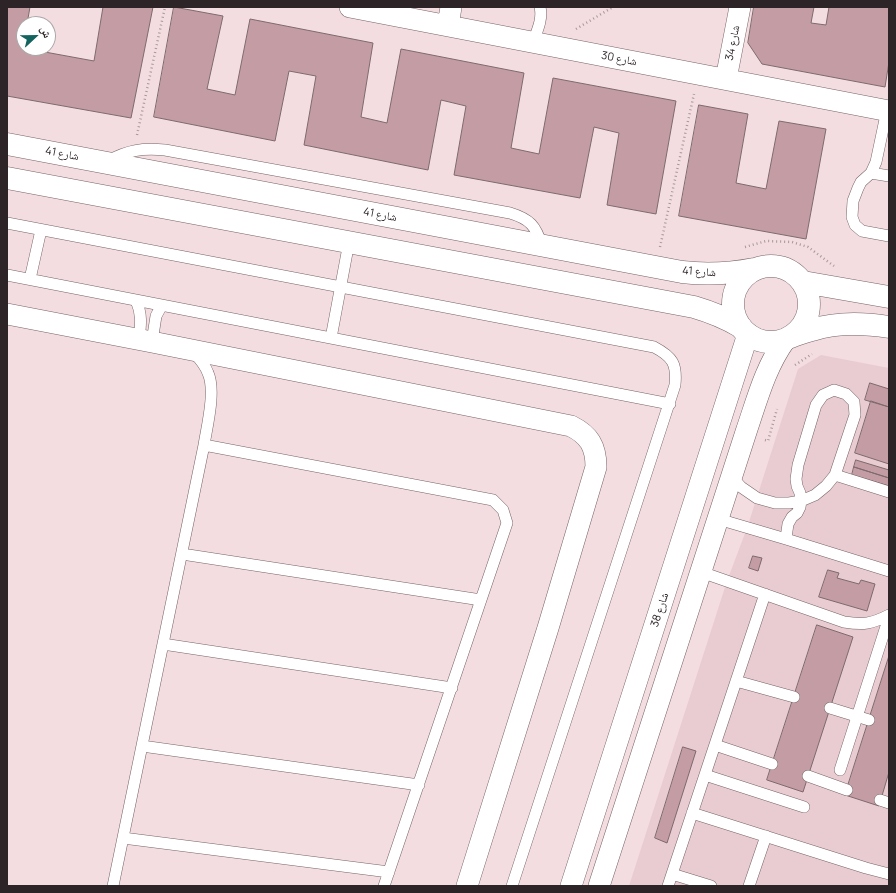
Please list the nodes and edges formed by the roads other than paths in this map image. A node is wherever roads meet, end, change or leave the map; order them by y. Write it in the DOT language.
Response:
graph roads {
  1 [pos="350,7"];
  2 [pos="540,7"];
  3 [pos="740,7"];
  4 [pos="441,16"];
  5 [pos="541,44"];
  6 [pos="726,79"];
  7 [pos="888,110"];
  8 [pos="7,144"];
  9 [pos="105,163"];
  10 [pos="871,173"];
  11 [pos="889,176"];
  12 [pos="7,178"];
  13 [pos="7,223"];
  14 [pos="40,230"];
  15 [pos="889,236"];
  16 [pos="349,242"];
  17 [pos="542,246"];
  18 [pos="754,269"];
  19 [pos="7,275"];
  20 [pos="30,279"];
  21 [pos="803,282"];
  22 [pos="341,287"];
  23 [pos="889,297"];
  24 [pos="136,300"];
  25 [pos="162,305"];
  26 [pos="7,314"];
  27 [pos="889,327"];
  28 [pos="745,330"];
  29 [pos="331,338"];
  30 [pos="788,339"];
  31 [pos="145,340"];
  32 [pos="190,350"];
  33 [pos="670,404"];
  34 [pos="204,445"];
  35 [pos="835,475"];
  36 [pos="732,477"];
  37 [pos="889,492"];
  38 [pos="801,501"];
  39 [pos="718,519"];
  40 [pos="786,539"];
  41 [pos="182,554"];
  42 [pos="889,571"];
  43 [pos="701,572"];
  44 [pos="765,594"];
  45 [pos="481,600"];
  46 [pos="889,616"];
  47 [pos="163,644"];
  48 [pos="736,681"];
  49 [pos="452,688"];
  50 [pos="794,697"];
  51 [pos="830,708"];
  52 [pos="857,716"];
  53 [pos="869,720"];
  54 [pos="715,745"];
  55 [pos="142,746"];
  56 [pos="772,764"];
  57 [pos="840,770"];
  58 [pos="705,775"];
  59 [pos="808,776"];
  60 [pos="419,785"];
  61 [pos="847,790"];
  62 [pos="804,807"];
  63 [pos="692,813"];
  64 [pos="766,836"];
  65 [pos="123,838"];
  66 [pos="389,872"];
  67 [pos="672,874"];
  68 [pos="889,874"];
  69 [pos="113,886"];
  70 [pos="384,886"];
  71 [pos="467,886"];
  72 [pos="512,886"];
  73 [pos="571,886"];
  74 [pos="599,886"];
  75 [pos="668,886"];
  76 [pos="711,886"];
  77 [pos="749,886"];
  1 -- 4 [label="street, شارع 30"];
  2 -- 5 [label="lane"];
  3 -- 6 [label="street, شارع 34"];
  4 -- 5 [label="street, شارع 30"];
  5 -- 6 [label="street, شارع 30"];
  6 -- 7 [label="street, شارع 30"];
  7 -- 10 [label="lane"];
  8 -- 9 [label="street, شارع 41"];
  9 -- 17 [label="street, شارع 41"];
  9 -- 17 [label="lane"];
  10 -- 11 [label="lane"];
  10 -- 15 [label="lane"];
  12 -- 16 [label="street"];
  13 -- 14 [label="lane"];
  14 -- 20 [label="lane"];
  14 -- 22 [label="lane"];
  16 -- 22 [label="lane"];
  16 -- 28 [label="street"];
  17 -- 18 [label="street, شارع 41"];
  18 -- 21 [label="street"];
  18 -- 28 [label="street"];
  19 -- 20 [label="lane"];
  20 -- 24 [label="lane"];
  21 -- 23 [label="street"];
  21 -- 30 [label="street"];
  22 -- 29 [label="lane"];
  22 -- 33 [label="lane"];
  24 -- 25 [label="lane"];
  24 -- 31 [label="lane"];
  25 -- 29 [label="lane"];
  25 -- 31 [label="lane"];
  26 -- 31 [label="street"];
  27 -- 30 [label="street"];
  28 -- 30 [label="street"];
  28 -- 73 [label="street, شارع 38"];
  29 -- 33 [label="lane"];
  30 -- 36 [label="street"];
  31 -- 32 [label="street"];
  32 -- 34 [label="lane"];
  32 -- 71 [label="street"];
  33 -- 72 [label="lane"];
  34 -- 41 [label="lane"];
  34 -- 45 [label="lane"];
  35 -- 37 [label="lane"];
  35 -- 38 [label="lane"];
  35 -- 38 [label="lane"];
  36 -- 38 [label="lane"];
  36 -- 39 [label="street"];
  38 -- 40 [label="lane"];
  39 -- 40 [label="lane"];
  39 -- 43 [label="street"];
  40 -- 42 [label="lane"];
  41 -- 45 [label="lane"];
  41 -- 47 [label="lane"];
  43 -- 44 [label="lane"];
  43 -- 74 [label="street"];
  44 -- 46 [label="lane"];
  44 -- 48 [label="lane"];
  45 -- 49 [label="lane"];
  46 -- 52 [label="lane"];
  47 -- 49 [label="lane"];
  47 -- 55 [label="lane"];
  48 -- 50 [label="lane"];
  48 -- 54 [label="lane"];
  49 -- 60 [label="lane"];
  51 -- 52 [label="lane"];
  52 -- 53 [label="lane"];
  52 -- 57 [label="lane"];
  54 -- 56 [label="lane"];
  54 -- 58 [label="lane"];
  55 -- 60 [label="lane"];
  55 -- 65 [label="lane"];
  58 -- 62 [label="lane"];
  58 -- 63 [label="lane"];
  59 -- 61 [label="lane"];
  60 -- 66 [label="lane"];
  63 -- 64 [label="lane"];
  63 -- 67 [label="lane"];
  64 -- 68 [label="lane"];
  64 -- 77 [label="lane"];
  65 -- 66 [label="lane"];
  65 -- 69 [label="lane"];
  66 -- 70 [label="lane"];
  67 -- 75 [label="lane"];
  67 -- 76 [label="lane"];
}
